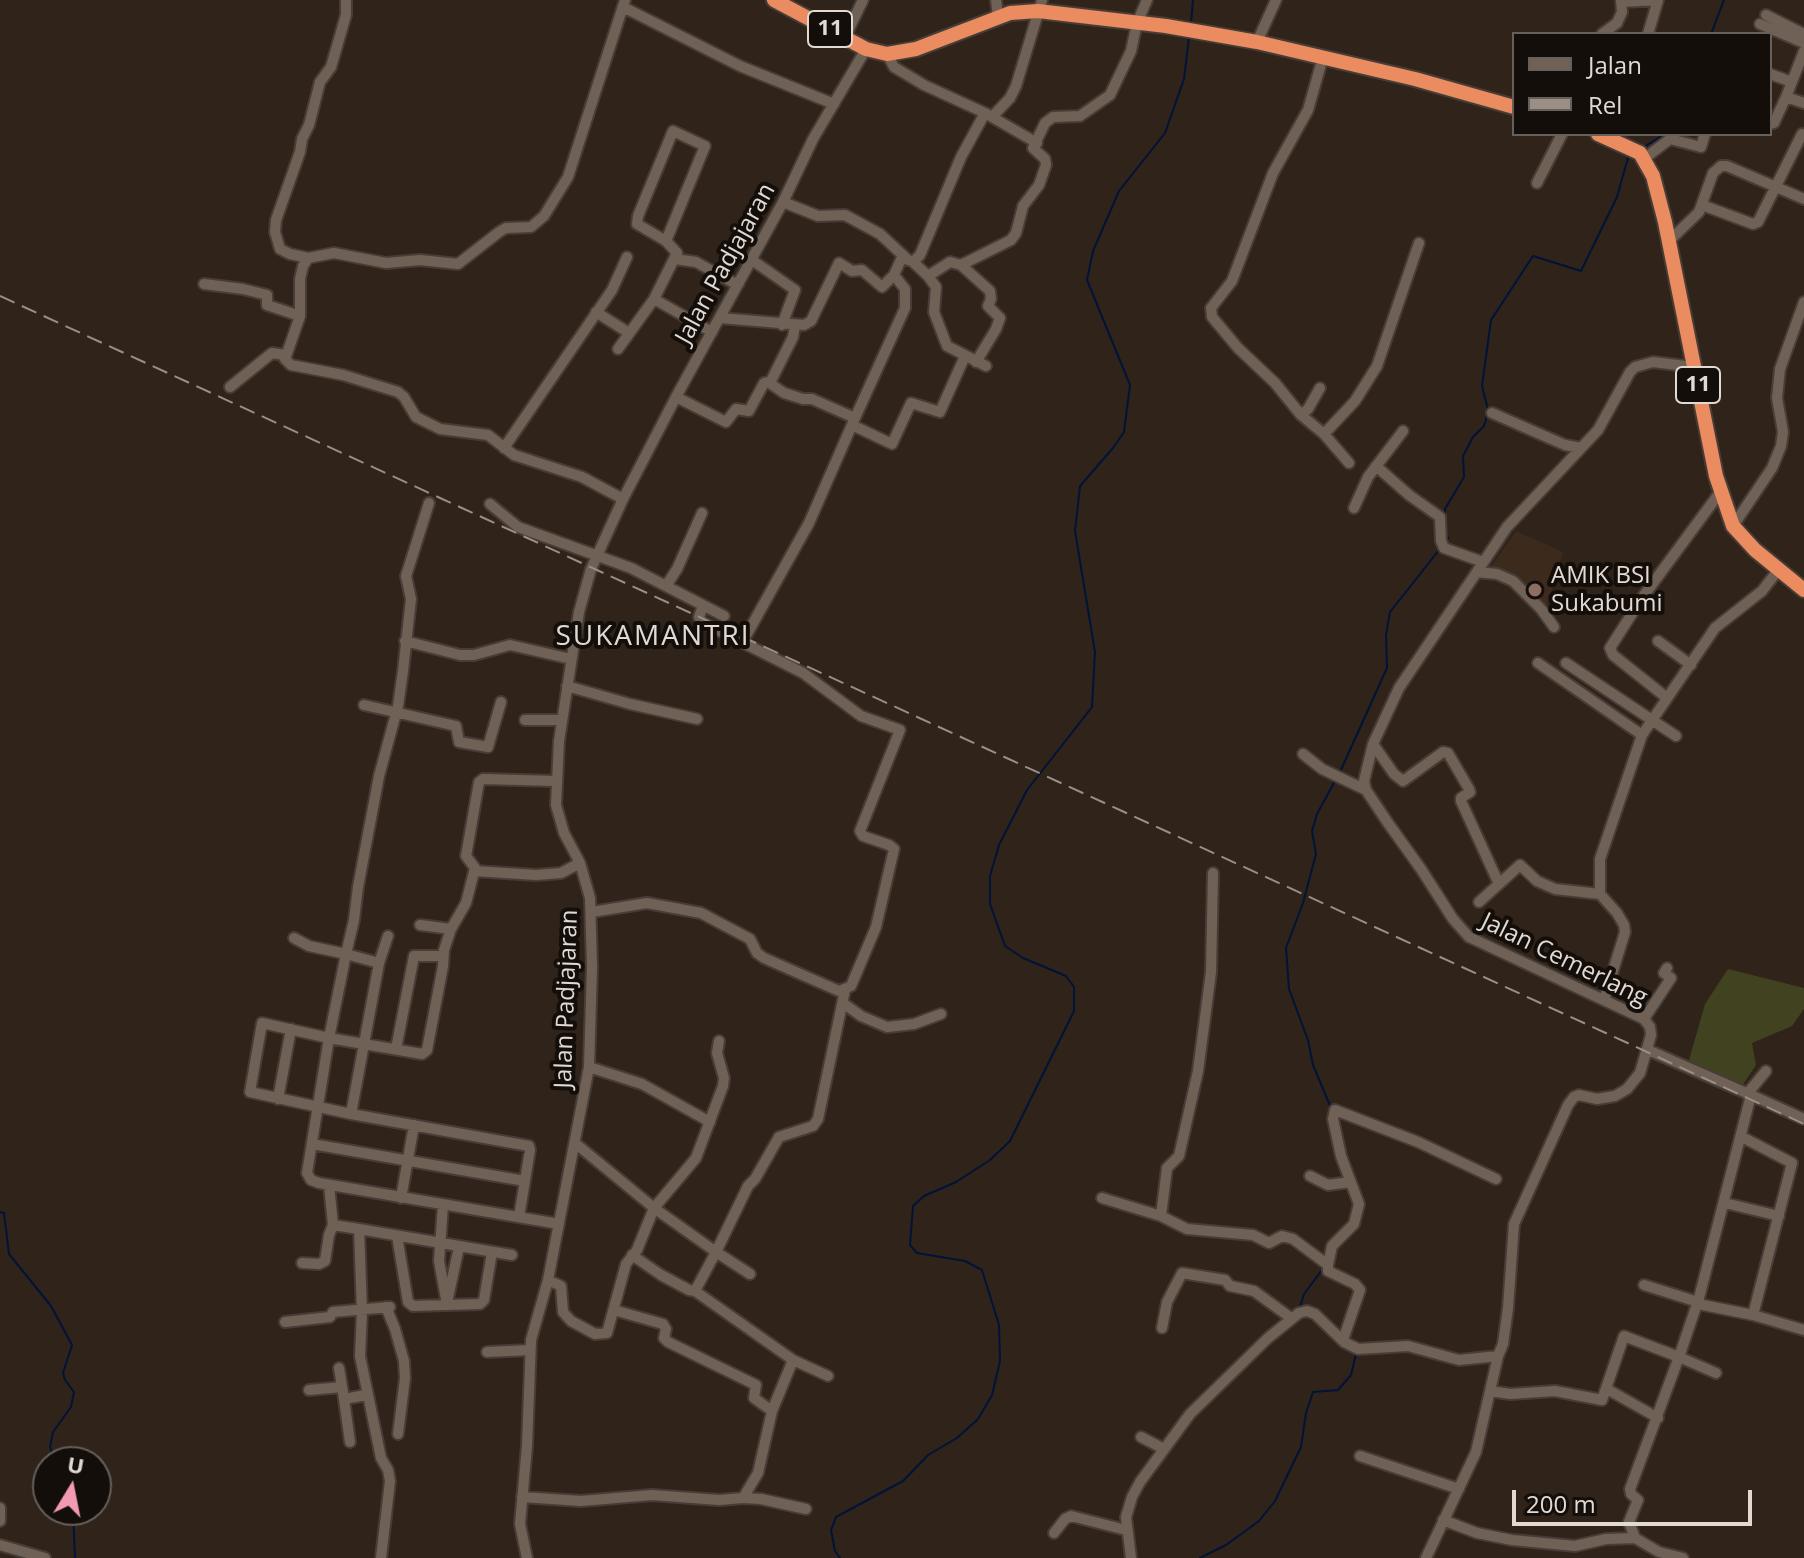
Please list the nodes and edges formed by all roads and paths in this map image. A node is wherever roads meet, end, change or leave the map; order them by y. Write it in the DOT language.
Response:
graph roads {
  1 [pos="346,0"];
  2 [pos="774,0"];
  3 [pos="863,0"];
  4 [pos="996,0"];
  5 [pos="1147,0"];
  6 [pos="1276,0"];
  7 [pos="1621,1"];
  8 [pos="624,3"];
  9 [pos="1040,6"];
  10 [pos="998,17"];
  11 [pos="1137,23"];
  12 [pos="1605,32"];
  13 [pos="1649,32"];
  14 [pos="1804,34"];
  15 [pos="845,37"];
  16 [pos="1257,42"];
  17 [pos="1804,43"];
  18 [pos="866,49"];
  19 [pos="1804,51"];
  20 [pos="887,54"];
  21 [pos="1323,57"];
  22 [pos="1772,75"];
  23 [pos="1792,82"];
  24 [pos="1786,97"];
  25 [pos="1804,103"];
  26 [pos="834,104"];
  27 [pos="1512,106"];
  28 [pos="988,115"];
  29 [pos="1772,124"];
  30 [pos="1802,134"];
  31 [pos="1561,136"];
  32 [pos="1603,136"];
  33 [pos="1704,136"];
  34 [pos="1037,143"];
  35 [pos="1629,146"];
  36 [pos="1537,183"];
  37 [pos="1775,185"];
  38 [pos="1804,199"];
  39 [pos="783,202"];
  40 [pos="1702,205"];
  41 [pos="1665,222"];
  42 [pos="1689,223"];
  43 [pos="666,241"];
  44 [pos="1669,241"];
  45 [pos="1419,243"];
  46 [pos="627,257"];
  47 [pos="308,258"];
  48 [pos="907,258"];
  49 [pos="675,259"];
  50 [pos="752,260"];
  51 [pos="961,265"];
  52 [pos="894,275"];
  53 [pos="928,276"];
  54 [pos="739,283"];
  55 [pos="204,284"];
  56 [pos="654,299"];
  57 [pos="1804,302"];
  58 [pos="596,312"];
  59 [pos="300,316"];
  60 [pos="720,318"];
  61 [pos="782,325"];
  62 [pos="795,326"];
  63 [pos="712,332"];
  64 [pos="629,333"];
  65 [pos="618,349"];
  66 [pos="285,355"];
  67 [pos="965,356"];
  68 [pos="1694,367"];
  69 [pos="770,383"];
  70 [pos="230,387"];
  71 [pos="1320,388"];
  72 [pos="676,397"];
  73 [pos="1492,413"];
  74 [pos="1301,415"];
  75 [pos="854,422"];
  76 [pos="1403,431"];
  77 [pos="1324,434"];
  78 [pos="504,448"];
  79 [pos="1581,448"];
  80 [pos="1349,463"];
  81 [pos="1376,466"];
  82 [pos="1721,491"];
  83 [pos="623,499"];
  84 [pos="429,503"];
  85 [pos="490,504"];
  86 [pos="1354,508"];
  87 [pos="702,513"];
  88 [pos="1733,526"];
  89 [pos="597,557"];
  90 [pos="1480,567"];
  91 [pos="1779,569"];
  92 [pos="1803,585"];
  93 [pos="666,586"];
  94 [pos="703,606"];
  95 [pos="724,616"];
  96 [pos="1554,627"];
  97 [pos="747,634"];
  98 [pos="405,641"];
  99 [pos="1658,641"];
  100 [pos="571,659"];
  101 [pos="1538,663"];
  102 [pos="1566,663"];
  103 [pos="1691,665"];
  104 [pos="567,686"];
  105 [pos="1667,698"];
  106 [pos="501,702"];
  107 [pos="364,705"];
  108 [pos="398,712"];
  109 [pos="697,719"];
  110 [pos="525,720"];
  111 [pos="562,720"];
  112 [pos="1651,721"];
  113 [pos="1642,735"];
  114 [pos="1676,736"];
  115 [pos="1373,744"];
  116 [pos="1303,754"];
  117 [pos="555,781"];
  118 [pos="1366,790"];
  119 [pos="580,863"];
  120 [pos="474,871"];
  121 [pos="1213,873"];
  122 [pos="1499,884"];
  123 [pos="1600,894"];
  124 [pos="1479,902"];
  125 [pos="592,912"];
  126 [pos="420,925"];
  127 [pos="451,929"];
  128 [pos="388,936"];
  129 [pos="294,938"];
  130 [pos="346,954"];
  131 [pos="443,956"];
  132 [pos="379,963"];
  133 [pos="1667,968"];
  134 [pos="845,990"];
  135 [pos="1604,1000"];
  136 [pos="843,1003"];
  137 [pos="941,1014"];
  138 [pos="1644,1019"];
  139 [pos="291,1029"];
  140 [pos="329,1038"];
  141 [pos="719,1041"];
  142 [pos="365,1043"];
  143 [pos="396,1049"];
  144 [pos="1648,1050"];
  145 [pos="589,1067"];
  146 [pos="1766,1071"];
  147 [pos="1749,1094"];
  148 [pos="278,1099"];
  149 [pos="317,1107"];
  150 [pos="351,1114"];
  151 [pos="1804,1119"];
  152 [pos="710,1122"];
  153 [pos="414,1125"];
  154 [pos="1742,1137"];
  155 [pos="575,1143"];
  156 [pos="312,1144"];
  157 [pos="408,1161"];
  158 [pos="1310,1176"];
  159 [pos="1496,1179"];
  160 [pos="525,1181"];
  161 [pos="1350,1182"];
  162 [pos="329,1185"];
  163 [pos="401,1198"];
  164 [pos="1102,1198"];
  165 [pos="1725,1203"];
  166 [pos="443,1205"];
  167 [pos="654,1208"];
  168 [pos="1161,1216"];
  169 [pos="1779,1216"];
  170 [pos="519,1217"];
  171 [pos="559,1224"];
  172 [pos="333,1225"];
  173 [pos="359,1229"];
  174 [pos="397,1236"];
  175 [pos="439,1244"];
  176 [pos="459,1247"];
  177 [pos="492,1252"];
  178 [pos="716,1252"];
  179 [pos="512,1255"];
  180 [pos="632,1255"];
  181 [pos="302,1263"];
  182 [pos="1328,1265"];
  183 [pos="750,1274"];
  184 [pos="548,1280"];
  185 [pos="1644,1285"];
  186 [pos="695,1291"];
  187 [pos="1698,1303"];
  188 [pos="447,1304"];
  189 [pos="362,1309"];
  190 [pos="614,1310"];
  191 [pos="1753,1315"];
  192 [pos="1291,1318"];
  193 [pos="285,1322"];
  194 [pos="1162,1328"];
  195 [pos="1804,1330"];
  196 [pos="1343,1340"];
  197 [pos="530,1350"];
  198 [pos="487,1352"];
  199 [pos="1498,1356"];
  200 [pos="1679,1357"];
  201 [pos="793,1360"];
  202 [pos="339,1368"];
  203 [pos="1716,1373"];
  204 [pos="828,1376"];
  205 [pos="1607,1389"];
  206 [pos="309,1390"];
  207 [pos="1490,1391"];
  208 [pos="343,1393"];
  209 [pos="366,1395"];
  210 [pos="772,1411"];
  211 [pos="1658,1418"];
  212 [pos="398,1434"];
  213 [pos="1141,1437"];
  214 [pos="350,1442"];
  215 [pos="1164,1449"];
  216 [pos="1360,1456"];
  217 [pos="1459,1489"];
  218 [pos="522,1497"];
  219 [pos="743,1498"];
  220 [pos="0,1508"];
  221 [pos="806,1509"];
  222 [pos="1443,1520"];
  223 [pos="0,1521"];
  224 [pos="1126,1530"];
  225 [pos="1054,1533"];
  226 [pos="1635,1538"];
  227 [pos="0,1545"];
  228 [pos="45,1558"];
  229 [pos="381,1558"];
  230 [pos="527,1558"];
  231 [pos="1131,1558"];
  232 [pos="1426,1558"];
  233 [pos="1683,1558"];
  1 -- 47 [label="street"];
  2 -- 15 [label="highway, 11"];
  3 -- 15 [label="street"];
  4 -- 10 [label="street"];
  5 -- 11 [label="street"];
  6 -- 16 [label="street"];
  7 -- 12 [label="street"];
  7 -- 13 [label="street"];
  8 -- 26 [label="street"];
  8 -- 47 [label="street"];
  9 -- 10 [label="highway, 11"];
  9 -- 11 [label="highway, 11"];
  9 -- 28 [label="street"];
  10 -- 20 [label="highway, 11"];
  11 -- 16 [label="highway, 11"];
  11 -- 34 [label="street"];
  14 -- 17 [label="street"];
  15 -- 18 [label="highway, 11"];
  16 -- 21 [label="highway, 11"];
  18 -- 20 [label="highway, 11"];
  18 -- 26 [label="street, Jalan Padjajaran"];
  19 -- 23 [label="street"];
  20 -- 28 [label="street"];
  21 -- 27 [label="highway, 11"];
  21 -- 74 [label="street"];
  22 -- 23 [label="street"];
  23 -- 24 [label="street"];
  24 -- 25 [label="street"];
  24 -- 29 [label="street"];
  26 -- 39 [label="street, Jalan Padjajaran"];
  28 -- 34 [label="street"];
  28 -- 48 [label="street"];
  30 -- 37 [label="street"];
  31 -- 36 [label="street"];
  32 -- 35 [label="highway"];
  33 -- 35 [label="street"];
  34 -- 51 [label="street"];
  35 -- 41 [label="highway, 11"];
  37 -- 38 [label="street"];
  37 -- 40 [label="street"];
  37 -- 40 [label="street"];
  39 -- 48 [label="street"];
  39 -- 50 [label="street, Jalan Padjajaran"];
  40 -- 42 [label="street"];
  41 -- 42 [label="street"];
  41 -- 44 [label="highway, 11"];
  42 -- 44 [label="street"];
  43 -- 43 [label="street"];
  43 -- 49 [label="street"];
  44 -- 68 [label="highway, 11"];
  45 -- 77 [label="street"];
  46 -- 58 [label="street"];
  47 -- 59 [label="street"];
  48 -- 52 [label="street"];
  48 -- 53 [label="street"];
  49 -- 54 [label="street"];
  49 -- 56 [label="street"];
  50 -- 54 [label="street, Jalan Padjajaran"];
  50 -- 61 [label="street"];
  51 -- 53 [label="street"];
  51 -- 67 [label="street"];
  52 -- 62 [label="street"];
  52 -- 75 [label="street"];
  53 -- 67 [label="street"];
  54 -- 60 [label="street, Jalan Padjajaran"];
  55 -- 59 [label="street"];
  56 -- 63 [label="street"];
  56 -- 64 [label="street"];
  57 -- 88 [label="street"];
  58 -- 64 [label="street"];
  58 -- 78 [label="street"];
  59 -- 66 [label="street"];
  60 -- 61 [label="street"];
  60 -- 63 [label="street, Jalan Padjajaran"];
  61 -- 62 [label="street"];
  62 -- 69 [label="street"];
  63 -- 72 [label="street, Jalan Padjajaran"];
  64 -- 65 [label="street"];
  66 -- 70 [label="street"];
  66 -- 78 [label="street"];
  67 -- 75 [label="street"];
  68 -- 79 [label="street"];
  68 -- 82 [label="highway, 11"];
  69 -- 72 [label="street"];
  69 -- 75 [label="street"];
  71 -- 74 [label="street"];
  72 -- 83 [label="street, Jalan Padjajaran"];
  73 -- 79 [label="street"];
  74 -- 77 [label="street"];
  75 -- 97 [label="street"];
  76 -- 81 [label="street"];
  77 -- 80 [label="street"];
  78 -- 83 [label="street"];
  79 -- 90 [label="street"];
  81 -- 86 [label="street"];
  81 -- 90 [label="street"];
  82 -- 88 [label="highway, 11"];
  82 -- 105 [label="street"];
  83 -- 89 [label="street, Jalan Padjajaran"];
  84 -- 98 [label="street"];
  85 -- 89 [label="street"];
  87 -- 93 [label="street"];
  88 -- 91 [label="highway, 11"];
  89 -- 93 [label="street"];
  89 -- 100 [label="street, Jalan Padjajaran"];
  90 -- 96 [label="street"];
  90 -- 115 [label="street"];
  91 -- 92 [label="highway, 11"];
  91 -- 103 [label="street"];
  93 -- 94 [label="street"];
  94 -- 95 [label="street"];
  94 -- 134 [label="street"];
  98 -- 100 [label="street"];
  98 -- 108 [label="street"];
  99 -- 103 [label="street"];
  100 -- 104 [label="street, Jalan Padjajaran"];
  101 -- 113 [label="street"];
  102 -- 112 [label="street"];
  103 -- 105 [label="street"];
  104 -- 109 [label="street"];
  104 -- 111 [label="street, Jalan Padjajaran"];
  105 -- 112 [label="street"];
  106 -- 108 [label="street"];
  107 -- 108 [label="street"];
  108 -- 130 [label="street"];
  110 -- 111 [label="street"];
  111 -- 117 [label="street, Jalan Padjajaran"];
  112 -- 113 [label="street"];
  112 -- 114 [label="street"];
  113 -- 123 [label="street"];
  115 -- 118 [label="street"];
  115 -- 122 [label="street"];
  116 -- 118 [label="street"];
  117 -- 119 [label="street, Jalan Padjajaran"];
  117 -- 120 [label="street"];
  118 -- 135 [label="street, Jalan Cemerlang"];
  119 -- 120 [label="street"];
  119 -- 125 [label="street, Jalan Padjajaran"];
  120 -- 127 [label="street"];
  121 -- 168 [label="street"];
  122 -- 123 [label="street"];
  122 -- 124 [label="street"];
  123 -- 135 [label="street"];
  125 -- 134 [label="street"];
  125 -- 145 [label="street, Jalan Padjajaran"];
  126 -- 127 [label="street"];
  127 -- 131 [label="street"];
  128 -- 132 [label="street"];
  129 -- 130 [label="street"];
  130 -- 132 [label="street"];
  130 -- 140 [label="street"];
  131 -- 143 [label="street"];
  131 -- 143 [label="street"];
  132 -- 142 [label="street"];
  133 -- 138 [label="street"];
  134 -- 136 [label="street"];
  135 -- 138 [label="street, Jalan Cemerlang"];
  136 -- 137 [label="street"];
  136 -- 178 [label="street"];
  138 -- 144 [label="street, Jalan Cemerlang"];
  139 -- 140 [label="street"];
  139 -- 148 [label="street"];
  139 -- 148 [label="street"];
  140 -- 142 [label="street"];
  140 -- 149 [label="street"];
  141 -- 152 [label="street"];
  142 -- 143 [label="street"];
  142 -- 150 [label="street"];
  144 -- 147 [label="street"];
  144 -- 199 [label="street"];
  145 -- 152 [label="street"];
  145 -- 155 [label="street, Jalan Padjajaran"];
  146 -- 147 [label="street"];
  147 -- 151 [label="street"];
  147 -- 154 [label="street"];
  148 -- 149 [label="street"];
  149 -- 150 [label="street"];
  149 -- 156 [label="street"];
  150 -- 153 [label="street"];
  152 -- 167 [label="street"];
  153 -- 157 [label="street"];
  153 -- 160 [label="street"];
  154 -- 165 [label="street"];
  154 -- 169 [label="street"];
  155 -- 167 [label="street"];
  155 -- 171 [label="street, Jalan Padjajaran"];
  156 -- 157 [label="street"];
  156 -- 162 [label="street"];
  157 -- 160 [label="street"];
  157 -- 163 [label="street"];
  158 -- 161 [label="street"];
  159 -- 161 [label="street"];
  160 -- 170 [label="street"];
  161 -- 182 [label="street"];
  162 -- 163 [label="street"];
  162 -- 172 [label="street"];
  163 -- 166 [label="street"];
  164 -- 168 [label="street"];
  165 -- 169 [label="street"];
  165 -- 187 [label="street"];
  166 -- 170 [label="street"];
  166 -- 175 [label="street"];
  167 -- 178 [label="street"];
  167 -- 180 [label="street"];
  168 -- 182 [label="street"];
  169 -- 191 [label="street"];
  170 -- 171 [label="street"];
  171 -- 184 [label="street, Jalan Padjajaran"];
  172 -- 173 [label="street"];
  172 -- 181 [label="street"];
  173 -- 174 [label="street"];
  173 -- 189 [label="street"];
  174 -- 175 [label="street"];
  174 -- 188 [label="street"];
  175 -- 176 [label="street"];
  175 -- 188 [label="street"];
  176 -- 177 [label="street"];
  176 -- 188 [label="street"];
  177 -- 179 [label="street"];
  177 -- 188 [label="street"];
  178 -- 183 [label="street"];
  178 -- 186 [label="street"];
  180 -- 186 [label="street"];
  180 -- 190 [label="street"];
  182 -- 196 [label="street"];
  184 -- 190 [label="street"];
  184 -- 197 [label="street, Jalan Padjajaran"];
  185 -- 187 [label="street"];
  186 -- 201 [label="street"];
  187 -- 191 [label="street"];
  187 -- 200 [label="street"];
  189 -- 193 [label="street"];
  189 -- 209 [label="street"];
  189 -- 212 [label="street"];
  190 -- 210 [label="street"];
  191 -- 195 [label="street"];
  192 -- 194 [label="street"];
  192 -- 196 [label="street"];
  192 -- 215 [label="street"];
  196 -- 199 [label="street"];
  197 -- 198 [label="street"];
  197 -- 218 [label="street, Jalan Padjajaran"];
  199 -- 207 [label="street"];
  200 -- 203 [label="street"];
  200 -- 205 [label="street"];
  200 -- 211 [label="street"];
  201 -- 204 [label="street"];
  201 -- 210 [label="street"];
  202 -- 208 [label="street"];
  205 -- 207 [label="street"];
  205 -- 211 [label="street"];
  206 -- 208 [label="street"];
  207 -- 217 [label="street"];
  208 -- 209 [label="street"];
  208 -- 214 [label="street"];
  209 -- 229 [label="street"];
  210 -- 219 [label="street"];
  211 -- 226 [label="street"];
  213 -- 215 [label="street"];
  215 -- 224 [label="street"];
  216 -- 217 [label="street"];
  217 -- 222 [label="street"];
  218 -- 219 [label="street"];
  218 -- 230 [label="street, Jalan Padjajaran"];
  219 -- 221 [label="street"];
  220 -- 223 [label="street"];
  222 -- 226 [label="street"];
  222 -- 232 [label="street"];
  224 -- 225 [label="street"];
  224 -- 231 [label="street"];
  226 -- 233 [label="street"];
  227 -- 228 [label="street"];
}
